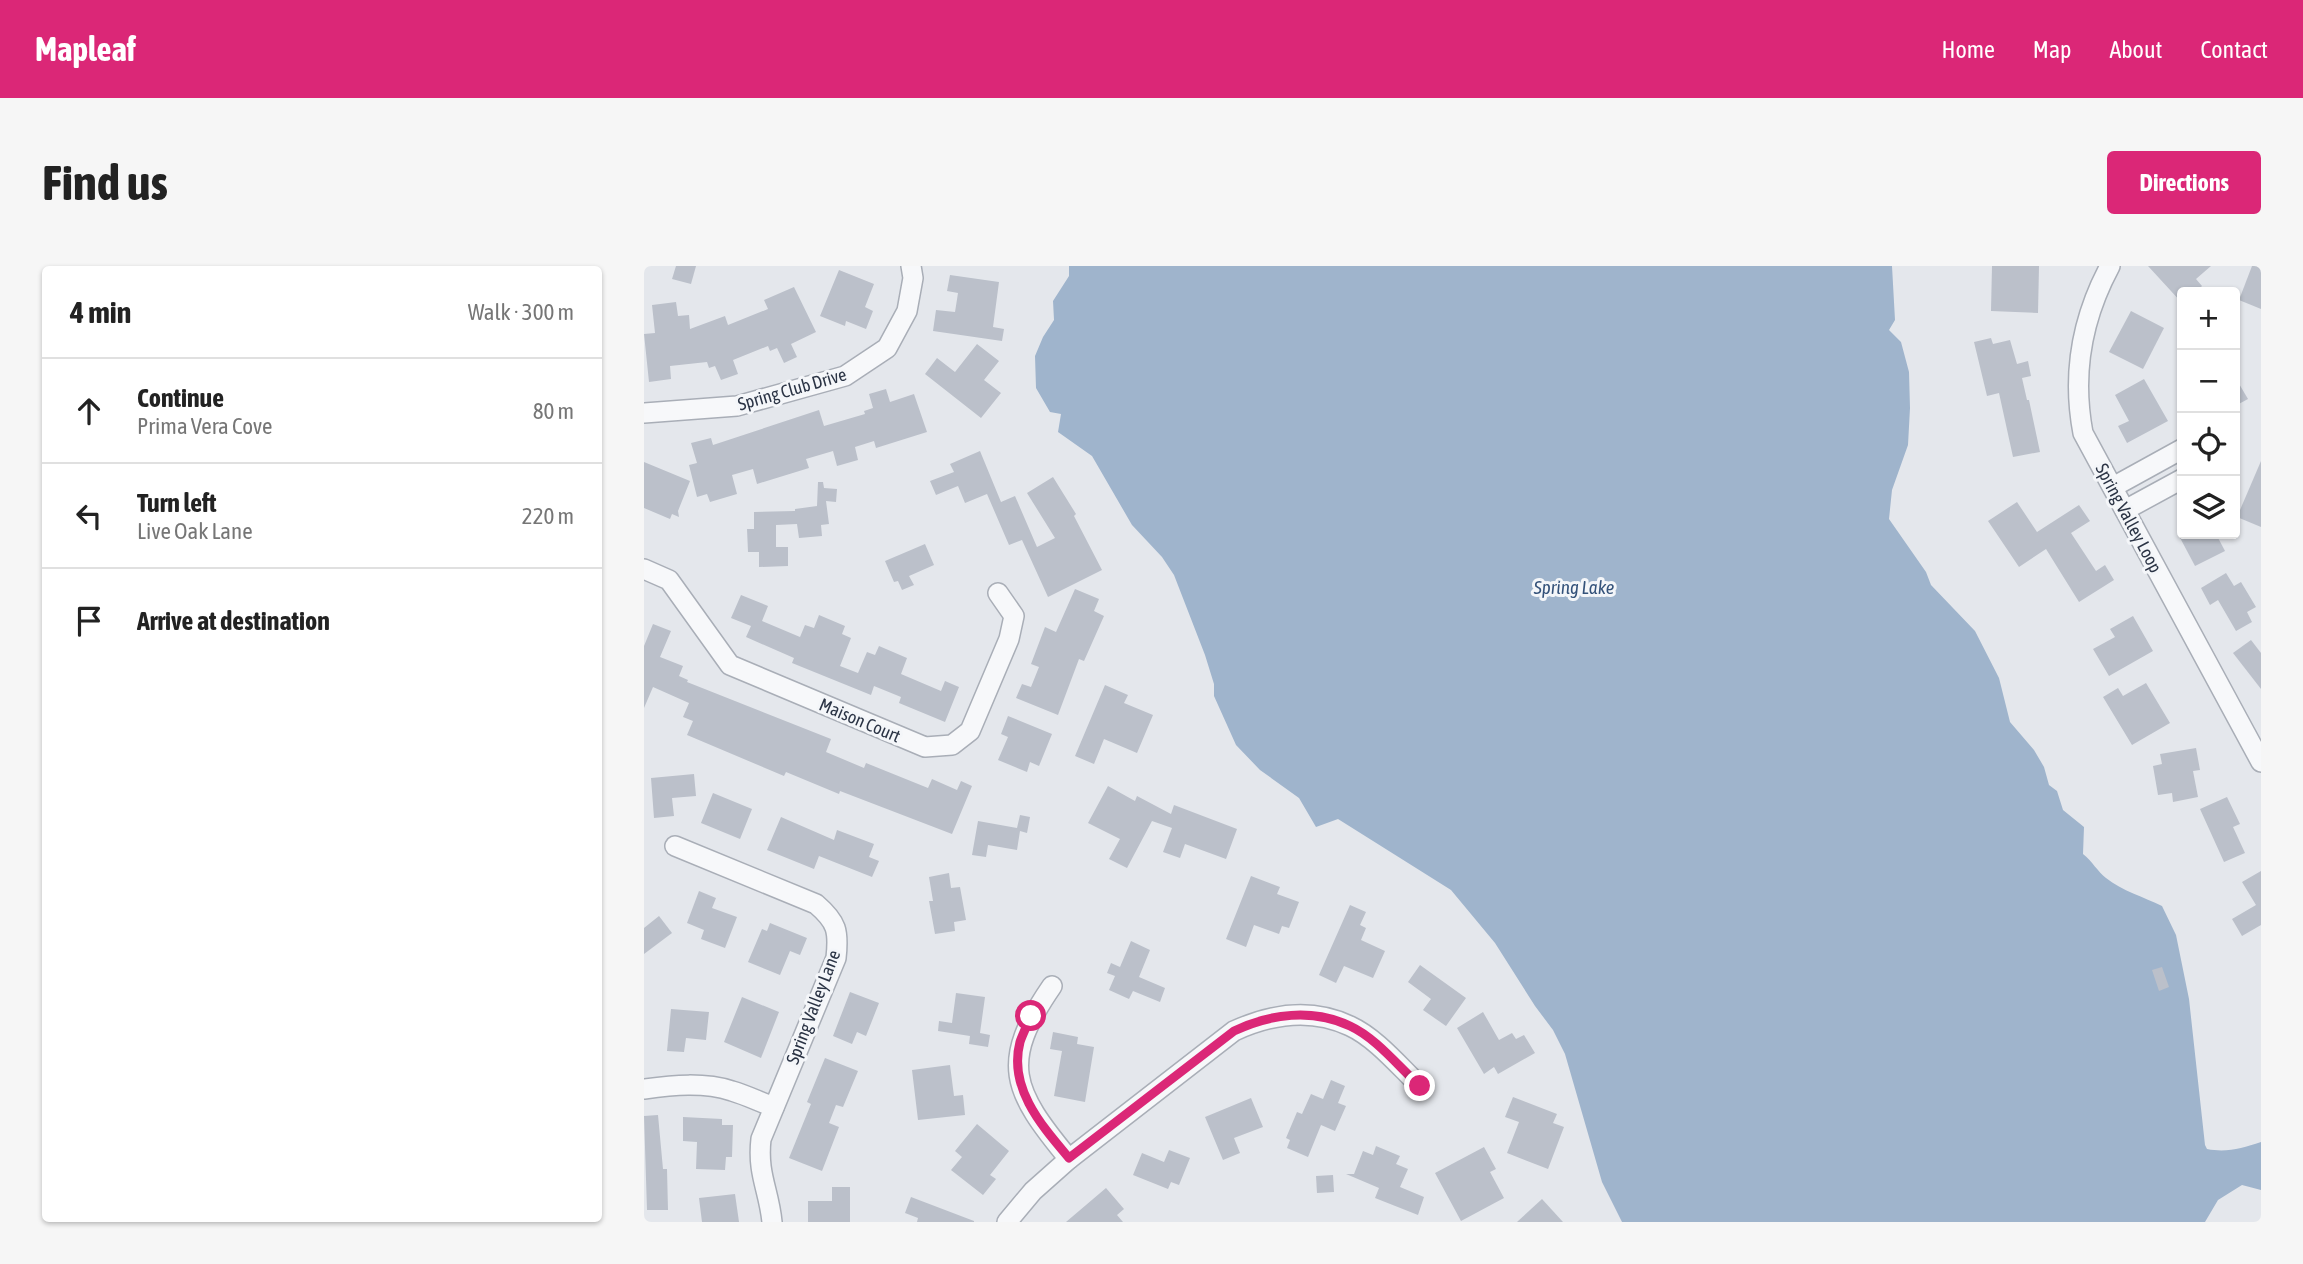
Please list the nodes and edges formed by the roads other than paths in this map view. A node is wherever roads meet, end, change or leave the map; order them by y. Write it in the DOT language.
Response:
graph roads {
  1 [pos="911,266"];
  2 [pos="2110,266"];
  3 [pos="644,413"];
  4 [pos="2177,452"];
  5 [pos="2177,482"];
  6 [pos="2113,488"];
  7 [pos="2125,510"];
  8 [pos="644,569"];
  9 [pos="998,593"];
  10 [pos="2258,751"];
  11 [pos="675,846"];
  12 [pos="1052,986"];
  13 [pos="1420,1086"];
  14 [pos="644,1089"];
  15 [pos="774,1107"];
  16 [pos="1069,1158"];
  17 [pos="772,1222"];
  18 [pos="1007,1222"];
  1 -- 3 [label="street, Spring Club Drive"];
  2 -- 6 [label="street, Spring Valley Loop"];
  4 -- 6 [label="street"];
  5 -- 7 [label="street"];
  6 -- 7 [label="street, Spring Valley Loop"];
  7 -- 10 [label="street, Spring Valley Loop"];
  8 -- 9 [label="street, Maison Court"];
  11 -- 15 [label="street, Spring Valley Lane"];
  12 -- 16 [label="street"];
  13 -- 16 [label="street"];
  14 -- 15 [label="street"];
  15 -- 17 [label="street, Spring Valley Lane"];
  16 -- 18 [label="street"];
}
